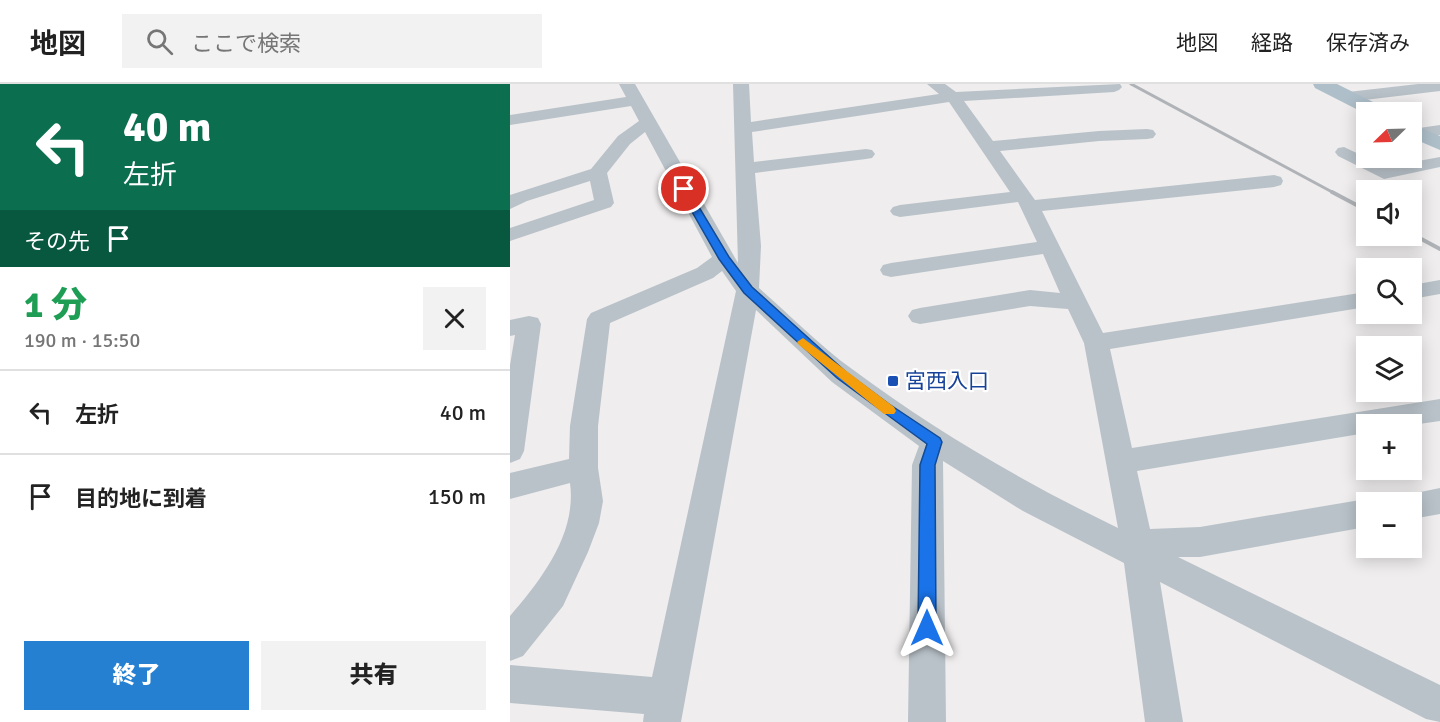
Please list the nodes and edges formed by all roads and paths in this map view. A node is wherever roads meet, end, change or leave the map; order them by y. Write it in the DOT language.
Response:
graph roads {
  1 [pos="741,84"];
  2 [pos="1322,84"];
  3 [pos="1112,85"];
  4 [pos="1440,86"];
  5 [pos="944,90"];
  6 [pos="1348,97"];
  7 [pos="637,102"];
  8 [pos="1358,102"];
  9 [pos="510,120"];
  10 [pos="744,128"];
  11 [pos="1440,130"];
  12 [pos="1422,131"];
  13 [pos="1147,134"];
  14 [pos="1422,135"];
  15 [pos="1440,144"];
  16 [pos="989,147"];
  17 [pos="1344,152"];
  18 [pos="866,154"];
  19 [pos="1440,162"];
  20 [pos="746,170"];
  21 [pos="598,173"];
  22 [pos="1274,181"];
  23 [pos="1027,201"];
  24 [pos="510,203"];
  25 [pos="900,211"];
  26 [pos="510,235"];
  27 [pos="1050,247"];
  28 [pos="724,259"];
  29 [pos="891,270"];
  30 [pos="1440,287"];
  31 [pos="748,290"];
  32 [pos="1422,290"];
  33 [pos="1356,301"];
  34 [pos="1076,302"];
  35 [pos="920,316"];
  36 [pos="510,328"];
  37 [pos="1096,343"];
  38 [pos="1440,410"];
  39 [pos="935,442"];
  40 [pos="510,451"];
  41 [pos="1120,462"];
  42 [pos="583,468"];
  43 [pos="510,486"];
  44 [pos="1440,501"];
  45 [pos="1422,504"];
  46 [pos="1356,515"];
  47 [pos="1138,549"];
  48 [pos="510,643"];
  49 [pos="510,684"];
  50 [pos="1440,705"];
  51 [pos="664,710"];
  52 [pos="927,722"];
  53 [pos="1164,722"];
  1 -- 10 [label="street"];
  2 -- 6 [label="main road"];
  3 -- 5 [label="street"];
  4 -- 6 [label="street"];
  5 -- 10 [label="street"];
  5 -- 16 [label="street"];
  6 -- 8 [label="main road"];
  7 -- 9 [label="street"];
  7 -- 21 [label="street"];
  7 -- 28 [label="street"];
  10 -- 20 [label="street"];
  11 -- 12 [label="street"];
  13 -- 16 [label="street"];
  14 -- 15 [label="main road"];
  16 -- 23 [label="street"];
  17 -- 19 [label="street"];
  18 -- 20 [label="street"];
  20 -- 31 [label="street"];
  21 -- 24 [label="street"];
  21 -- 26 [label="street"];
  22 -- 23 [label="street"];
  23 -- 25 [label="street"];
  23 -- 27 [label="street"];
  27 -- 29 [label="street"];
  27 -- 34 [label="street"];
  28 -- 31 [label="street"];
  28 -- 42 [label="street"];
  30 -- 32 [label="street"];
  31 -- 39 [label="street"];
  31 -- 51 [label="street"];
  33 -- 37 [label="street"];
  34 -- 35 [label="street"];
  34 -- 37 [label="street"];
  36 -- 40 [label="street"];
  37 -- 41 [label="street"];
  38 -- 41 [label="street"];
  39 -- 47 [label="street"];
  39 -- 52 [label="street"];
  41 -- 47 [label="street"];
  42 -- 43 [label="street"];
  42 -- 48 [label="street"];
  44 -- 45 [label="street"];
  46 -- 47 [label="street"];
  47 -- 50 [label="street"];
  47 -- 53 [label="street"];
  49 -- 51 [label="street"];
}
